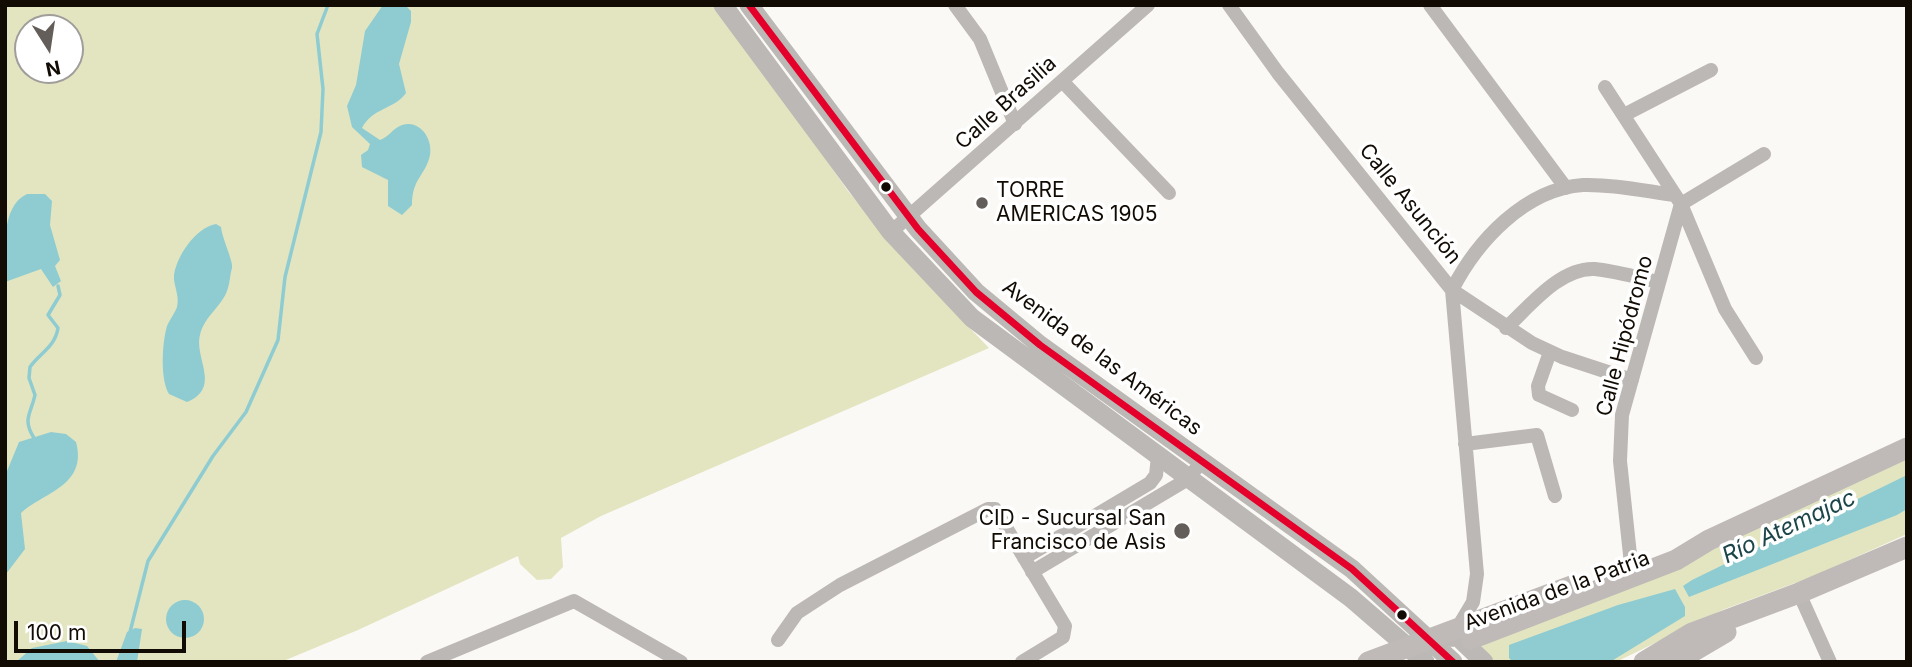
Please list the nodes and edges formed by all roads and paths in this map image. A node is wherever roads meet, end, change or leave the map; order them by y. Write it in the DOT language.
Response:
graph roads {
  1 [pos="723,5"];
  2 [pos="749,5"];
  3 [pos="955,5"];
  4 [pos="1148,5"];
  5 [pos="1230,5"];
  6 [pos="1430,5"];
  7 [pos="1711,70"];
  8 [pos="1062,81"];
  9 [pos="1605,87"];
  10 [pos="1624,115"];
  11 [pos="1015,124"];
  12 [pos="1764,154"];
  13 [pos="1566,188"];
  14 [pos="1169,193"];
  15 [pos="1678,200"];
  16 [pos="909,217"];
  17 [pos="897,240"];
  18 [pos="943,254"];
  19 [pos="1659,282"];
  20 [pos="1452,289"];
  21 [pos="1506,328"];
  22 [pos="1550,352"];
  23 [pos="1756,358"];
  24 [pos="1632,380"];
  25 [pos="1572,410"];
  26 [pos="1465,444"];
  27 [pos="1907,448"];
  28 [pos="1158,456"];
  29 [pos="1202,461"];
  30 [pos="1188,479"];
  31 [pos="1555,496"];
  32 [pos="1089,520"];
  33 [pos="1097,534"];
  34 [pos="1709,540"];
  35 [pos="1907,547"];
  36 [pos="1024,558"];
  37 [pos="1631,564"];
  38 [pos="1032,572"];
  39 [pos="1799,593"];
  40 [pos="1465,633"];
  41 [pos="1429,638"];
  42 [pos="778,640"];
  43 [pos="1408,645"];
  44 [pos="427,662"];
  45 [pos="681,662"];
  46 [pos="1022,662"];
  47 [pos="1368,662"];
  48 [pos="1425,662"];
  49 [pos="1453,662"];
  50 [pos="1484,662"];
  51 [pos="1644,662"];
  52 [pos="1675,662"];
  53 [pos="1830,662"];
  1 -- 17 [label="main road"];
  2 -- 16 [label="main road, Avenida de las Américas"];
  3 -- 11 [label="street"];
  4 -- 8 [label="street, Calle Brasilia"];
  5 -- 20 [label="street, Calle Asunción"];
  6 -- 13 [label="street"];
  7 -- 10 [label="street"];
  8 -- 11 [label="street, Calle Brasilia"];
  8 -- 14 [label="street"];
  9 -- 10 [label="street"];
  10 -- 15 [label="street"];
  11 -- 16 [label="street, Calle Brasilia"];
  12 -- 15 [label="street"];
  13 -- 15 [label="street"];
  13 -- 20 [label="street"];
  15 -- 19 [label="street, Calle Hipódromo"];
  15 -- 23 [label="street"];
  16 -- 17 [label="street, Calle Brasilia"];
  16 -- 18 [label="main road, Avenida de las Américas"];
  17 -- 18 [label="main road"];
  17 -- 28 [label="main road"];
  18 -- 29 [label="main road, Avenida de las Américas"];
  19 -- 21 [label="street"];
  19 -- 24 [label="street, Calle Hipódromo"];
  20 -- 21 [label="street"];
  20 -- 26 [label="street, Calle Asunción"];
  21 -- 22 [label="street"];
  22 -- 24 [label="street"];
  22 -- 25 [label="street"];
  24 -- 37 [label="street, Calle Hipódromo"];
  26 -- 31 [label="street"];
  26 -- 40 [label="street, Calle Asunción"];
  27 -- 34 [label="main road, Avenida de la Patria"];
  28 -- 30 [label="main road"];
  28 -- 32 [label="street"];
  29 -- 30 [label="street"];
  29 -- 41 [label="main road, Avenida de las Américas"];
  30 -- 33 [label="street"];
  30 -- 43 [label="main road"];
  32 -- 33 [label="street"];
  32 -- 36 [label="street"];
  33 -- 38 [label="street"];
  34 -- 37 [label="main road, Avenida de la Patria"];
  34 -- 40 [label="main road, Avenida de la Patria"];
  35 -- 39 [label="main road"];
  36 -- 38 [label="street"];
  36 -- 42 [label="street"];
  37 -- 40 [label="main road, Avenida de la Patria"];
  38 -- 46 [label="street"];
  39 -- 51 [label="main road"];
  39 -- 52 [label="main road"];
  39 -- 53 [label="street"];
  40 -- 41 [label="main road, Avenida de la Patria"];
  41 -- 43 [label="main road, Avenida de la Patria"];
  41 -- 49 [label="main road, Avenida de las Américas"];
  41 -- 50 [label="main road"];
  43 -- 47 [label="main road, Avenida de la Patria"];
  43 -- 48 [label="main road"];
  44 -- 45 [label="street"];
}
